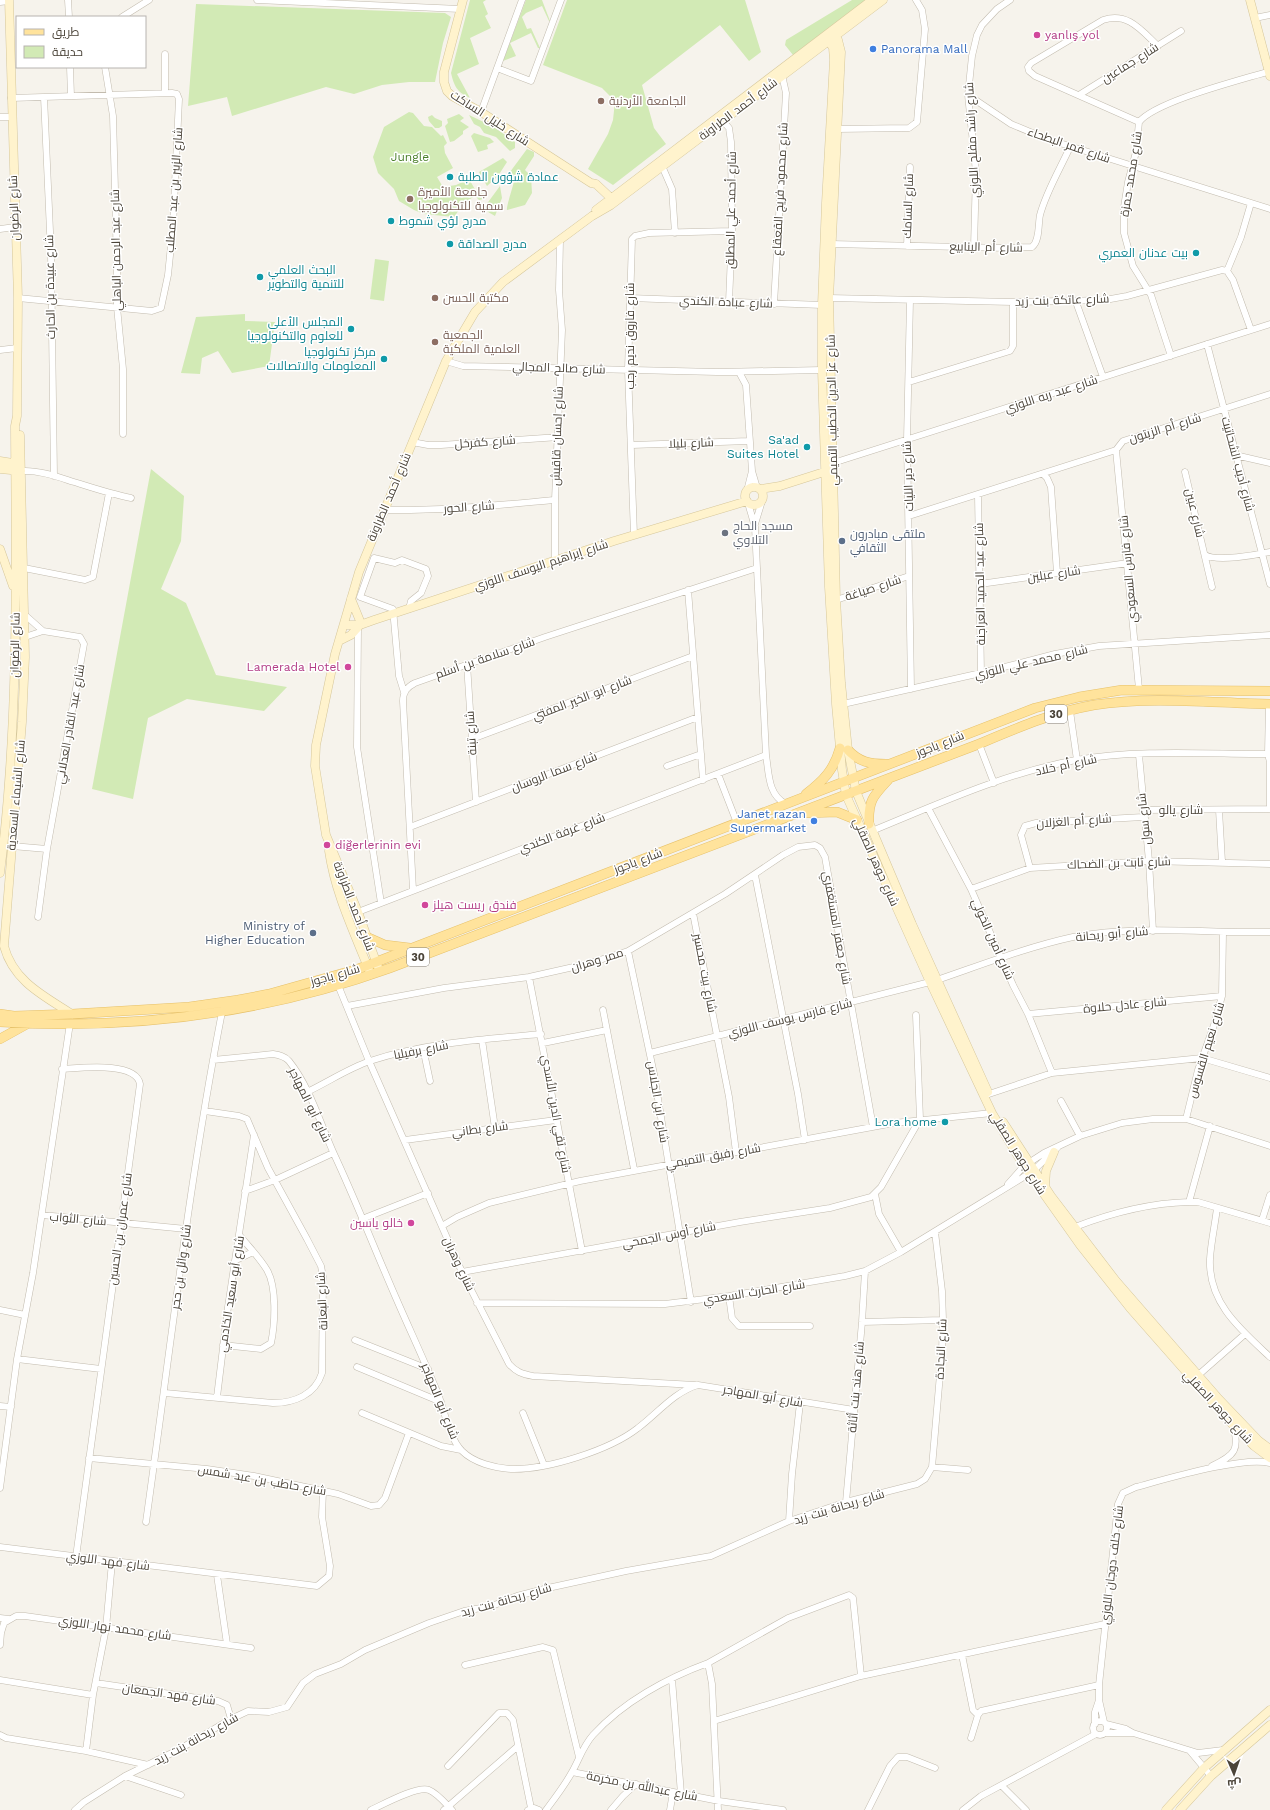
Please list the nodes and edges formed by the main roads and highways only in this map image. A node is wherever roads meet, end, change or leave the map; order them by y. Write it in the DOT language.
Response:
graph roads {
  1 [pos="1270,691"];
  2 [pos="1270,704"];
  3 [pos="895,762"];
  4 [pos="891,777"];
  5 [pos="799,800"];
  6 [pos="789,816"];
  7 [pos="857,820"];
  8 [pos="871,827"];
  9 [pos="367,937"];
  10 [pos="412,948"];
  11 [pos="0,1014"];
  12 [pos="71,1019"];
  13 [pos="0,1022"];
  14 [pos="30,1023"];
  15 [pos="0,1039"];
  1 -- 3 [label="main road, شارع ياجوز / 30"];
  2 -- 4 [label="main road, شارع ياجوز / 30"];
  3 -- 5 [label="main road, شارع ياجوز / 30"];
  3 -- 5 [label="main road"];
  4 -- 6 [label="main road, شارع ياجوز / 30"];
  4 -- 8 [label="main road"];
  5 -- 10 [label="main road, شارع ياجوز / 30"];
  6 -- 7 [label="main road"];
  6 -- 12 [label="main road, شارع ياجوز / 30"];
  9 -- 10 [label="main road"];
  10 -- 12 [label="main road, شارع ياجوز / 30"];
  11 -- 12 [label="main road, شارع ياجوز / 30"];
  12 -- 14 [label="main road, شارع ياجوز / 30"];
  13 -- 14 [label="main road, شارع ياجوز / 30"];
  14 -- 15 [label="main road"];
}
